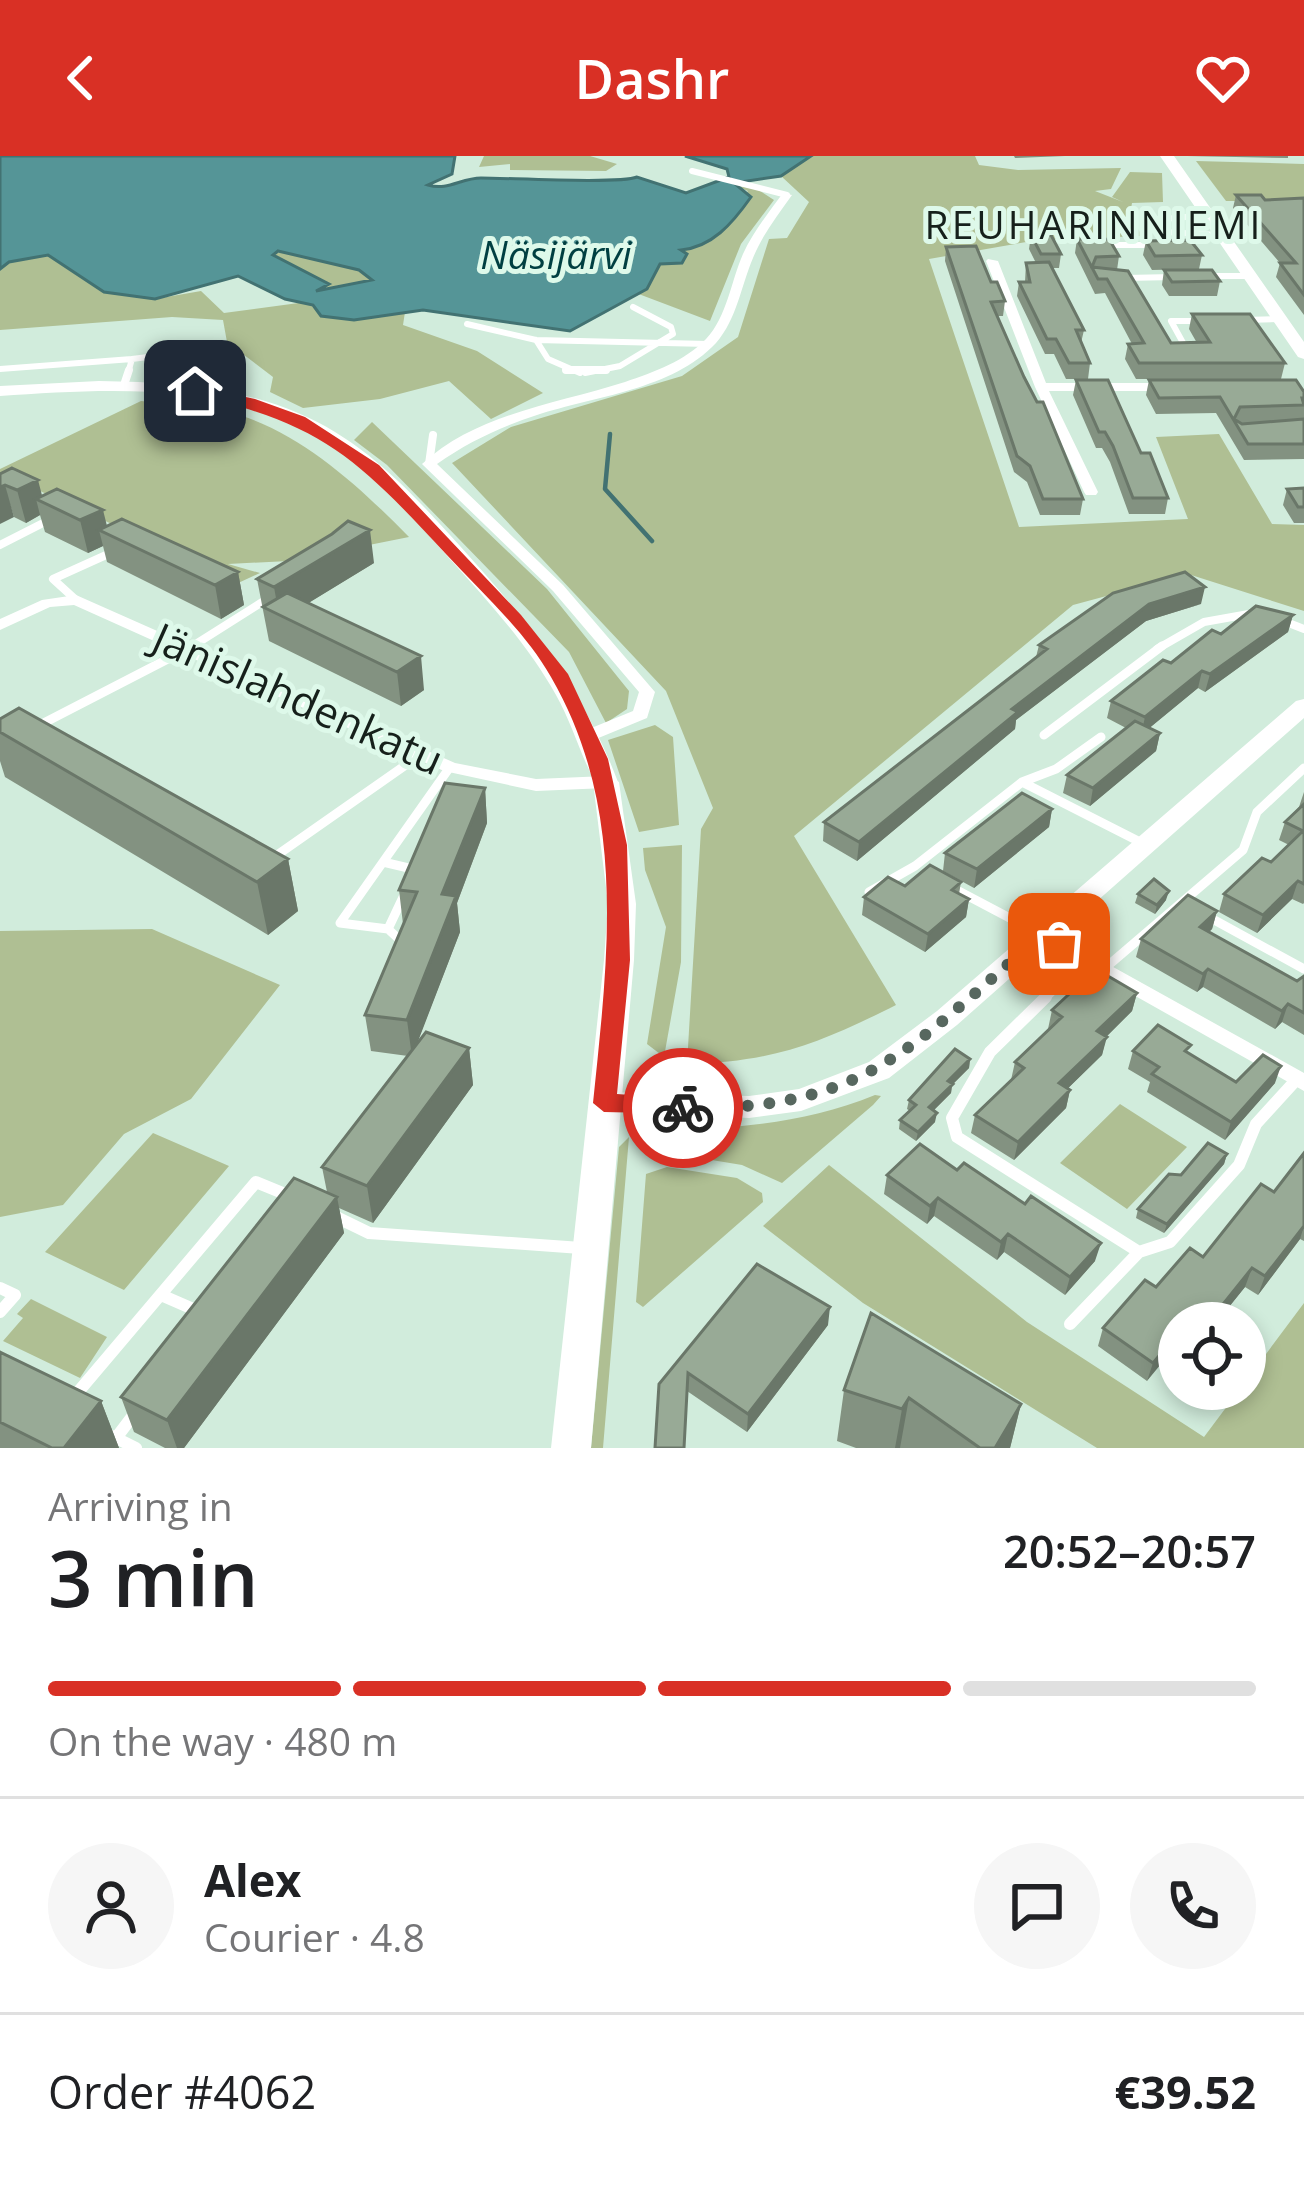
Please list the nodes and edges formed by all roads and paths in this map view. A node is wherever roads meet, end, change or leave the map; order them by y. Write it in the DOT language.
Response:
graph roads {
  1 [pos="1167,156"];
  2 [pos="692,171"];
  3 [pos="787,195"];
  4 [pos="1206,215"];
  5 [pos="1165,232"];
  6 [pos="1217,235"];
  7 [pos="1102,245"];
  8 [pos="992,261"];
  9 [pos="1206,276"];
  10 [pos="1248,276"];
  11 [pos="1184,277"];
  12 [pos="1118,278"];
  13 [pos="633,307"];
  14 [pos="1280,319"];
  15 [pos="1215,320"];
  16 [pos="1237,320"];
  17 [pos="467,324"];
  18 [pos="536,340"];
  19 [pos="664,341"];
  20 [pos="708,344"];
  21 [pos="202,350"];
  22 [pos="1187,350"];
  23 [pos="1304,354"];
  24 [pos="132,359"];
  25 [pos="218,361"];
  26 [pos="0,369"];
  27 [pos="124,385"];
  28 [pos="1041,387"];
  29 [pos="1184,387"];
  30 [pos="0,391"];
  31 [pos="195,391"];
  32 [pos="433,435"];
  33 [pos="428,464"];
  34 [pos="1091,492"];
  35 [pos="65,512"];
  36 [pos="130,542"];
  37 [pos="0,545"];
  38 [pos="278,592"];
  39 [pos="238,593"];
  40 [pos="76,600"];
  41 [pos="260,603"];
  42 [pos="1,624"];
  43 [pos="1304,629"];
  44 [pos="186,651"];
  45 [pos="1304,706"];
  46 [pos="1044,735"];
  47 [pos="590,736"];
  48 [pos="1101,736"];
  49 [pos="17,738"];
  50 [pos="420,755"];
  51 [pos="450,767"];
  52 [pos="1304,768"];
  53 [pos="606,782"];
  54 [pos="1022,782"];
  55 [pos="1144,844"];
  56 [pos="425,852"];
  57 [pos="383,862"];
  58 [pos="915,866"];
  59 [pos="417,870"];
  60 [pos="250,873"];
  61 [pos="869,892"];
  62 [pos="1181,902"];
  63 [pos="388,929"];
  64 [pos="1042,935"];
  65 [pos="394,961"];
  66 [pos="1095,964"];
  67 [pos="1304,969"];
  68 [pos="1300,1081"];
  69 [pos="604,1103"];
  70 [pos="311,1206"];
  71 [pos="287,1216"];
  72 [pos="591,1248"];
  73 [pos="1139,1252"];
  74 [pos="0,1288"];
  75 [pos="161,1295"];
  76 [pos="222,1300"];
  77 [pos="0,1312"];
  78 [pos="209,1316"];
  79 [pos="1070,1324"];
  80 [pos="196,1334"];
  81 [pos="142,1403"];
  82 [pos="62,1411"];
  83 [pos="98,1429"];
  84 [pos="116,1438"];
  85 [pos="136,1448"];
  86 [pos="571,1448"];
  1 -- 4 [label="street"];
  2 -- 3 [label="lane"];
  3 -- 20 [label="street"];
  4 -- 5 [label="lane"];
  4 -- 6 [label="street"];
  5 -- 6 [label="lane"];
  5 -- 7 [label="lane"];
  6 -- 10 [label="street"];
  8 -- 28 [label="street"];
  9 -- 10 [label="lane"];
  10 -- 14 [label="street"];
  11 -- 12 [label="lane"];
  13 -- 19 [label="lane"];
  14 -- 16 [label="lane"];
  14 -- 23 [label="street"];
  15 -- 22 [label="lane"];
  17 -- 18 [label="lane"];
  18 -- 19 [label="lane"];
  18 -- 19 [label="lane"];
  19 -- 20 [label="lane"];
  20 -- 33 [label="street"];
  21 -- 24 [label="lane"];
  24 -- 26 [label="lane"];
  24 -- 27 [label="lane"];
  25 -- 31 [label="lane"];
  27 -- 30 [label="street"];
  27 -- 31 [label="street"];
  28 -- 29 [label="street"];
  28 -- 34 [label="street"];
  31 -- 47 [label="street"];
  32 -- 33 [label="lane"];
  33 -- 47 [label="street"];
  35 -- 37 [label="lane"];
  36 -- 40 [label="lane"];
  38 -- 41 [label="lane"];
  39 -- 41 [label="lane"];
  40 -- 42 [label="street"];
  40 -- 44 [label="street, Jänislahdenkatu"];
  41 -- 44 [label="lane"];
  43 -- 46 [label="lane"];
  44 -- 49 [label="lane"];
  44 -- 50 [label="street, Jänislahdenkatu"];
  45 -- 55 [label="street"];
  47 -- 53 [label="street"];
  48 -- 54 [label="lane"];
  50 -- 51 [label="street, Jänislahdenkatu"];
  50 -- 60 [label="lane"];
  51 -- 53 [label="street, Jänislahdenkatu"];
  51 -- 57 [label="lane"];
  52 -- 62 [label="lane"];
  53 -- 69 [label="main road"];
  54 -- 55 [label="lane"];
  54 -- 58 [label="lane"];
  55 -- 64 [label="street"];
  56 -- 59 [label="lane"];
  57 -- 59 [label="lane"];
  57 -- 63 [label="lane"];
  58 -- 61 [label="lane"];
  58 -- 64 [label="lane"];
  59 -- 63 [label="lane"];
  62 -- 66 [label="lane"];
  62 -- 67 [label="lane"];
  63 -- 65 [label="lane"];
  64 -- 66 [label="street"];
  64 -- 69 [label="street"];
  66 -- 68 [label="street"];
  66 -- 73 [label="lane"];
  68 -- 73 [label="lane"];
  69 -- 72 [label="main road"];
  70 -- 72 [label="lane"];
  71 -- 75 [label="lane"];
  72 -- 86 [label="main road"];
  73 -- 79 [label="lane"];
  74 -- 77 [label="lane"];
  75 -- 78 [label="lane"];
  75 -- 82 [label="lane"];
  76 -- 78 [label="lane"];
  78 -- 80 [label="lane"];
  81 -- 84 [label="lane"];
  83 -- 84 [label="lane"];
  84 -- 85 [label="lane"];
}
